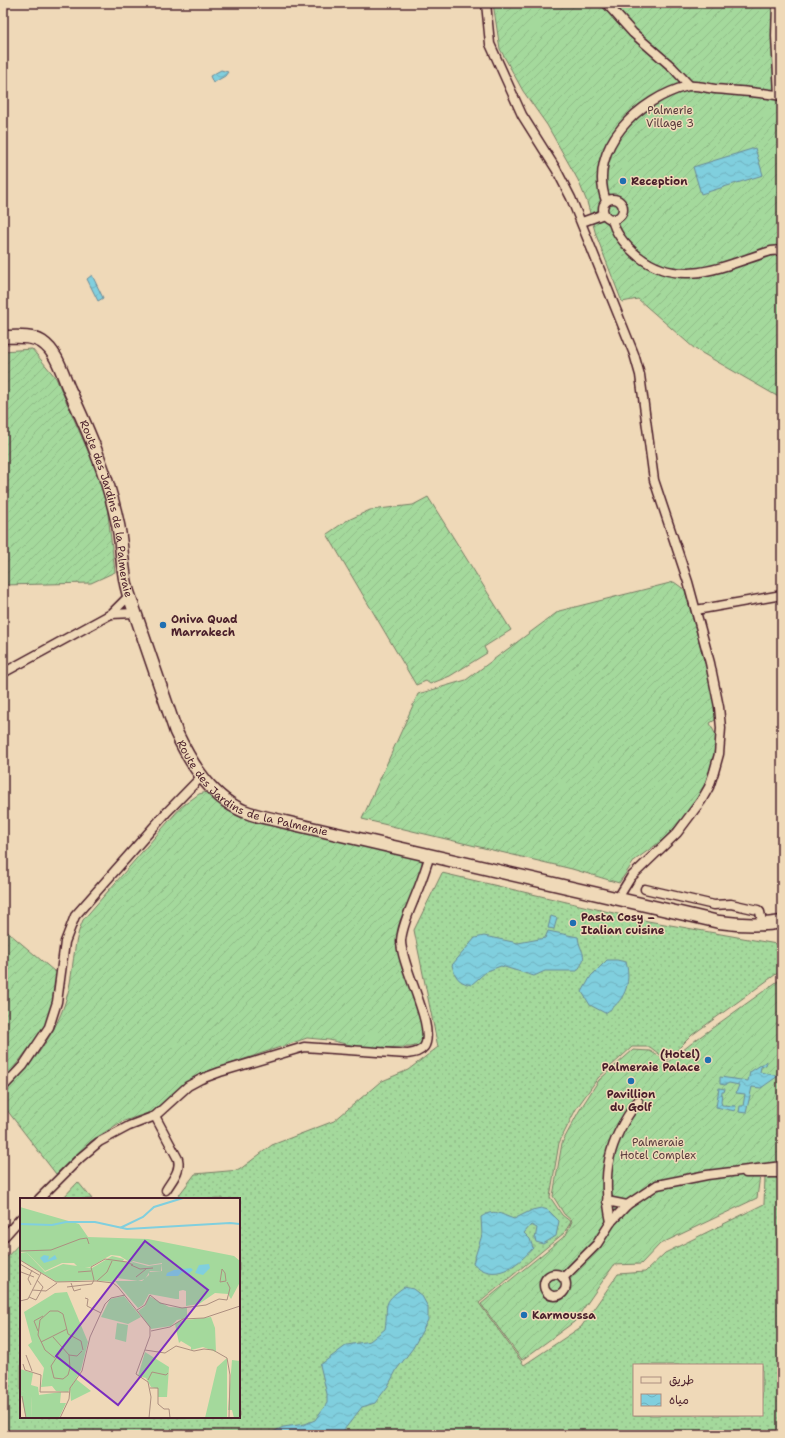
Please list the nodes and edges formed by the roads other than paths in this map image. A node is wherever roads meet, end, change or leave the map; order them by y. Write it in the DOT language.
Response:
graph roads {
  1 [pos="486,3"];
  2 [pos="606,3"];
  3 [pos="778,3"];
  4 [pos="690,86"];
  5 [pos="780,96"];
  6 [pos="606,201"];
  7 [pos="604,214"];
  8 [pos="612,219"];
  9 [pos="582,222"];
  10 [pos="782,250"];
  11 [pos="3,337"];
  12 [pos="782,595"];
  13 [pos="129,596"];
  14 [pos="696,610"];
  15 [pos="134,613"];
  16 [pos="111,614"];
  17 [pos="3,673"];
  18 [pos="202,776"];
  19 [pos="430,855"];
  20 [pos="645,889"];
  21 [pos="618,898"];
  22 [pos="782,922"];
  23 [pos="763,926"];
  24 [pos="3,1087"];
  25 [pos="638,1101"];
  26 [pos="154,1116"];
  27 [pos="782,1166"];
  28 [pos="739,1172"];
  29 [pos="782,1173"];
  30 [pos="166,1190"];
  31 [pos="40,1198"];
  32 [pos="607,1201"];
  33 [pos="627,1205"];
  34 [pos="20,1219"];
  35 [pos="611,1222"];
  36 [pos="3,1238"];
  37 [pos="563,1278"];
  1 -- 9 [label="street"];
  2 -- 4 [label="street"];
  3 -- 5 [label="street"];
  4 -- 5 [label="street"];
  4 -- 6 [label="street"];
  6 -- 7 [label="street"];
  6 -- 8 [label="street"];
  7 -- 8 [label="street"];
  7 -- 9 [label="street"];
  8 -- 10 [label="street"];
  9 -- 14 [label="street"];
  11 -- 13 [label="street, Route des Jardins de la Palmeraie"];
  12 -- 14 [label="street"];
  13 -- 15 [label="street, Route des Jardins de la Palmeraie"];
  13 -- 16 [label="street"];
  14 -- 21 [label="street"];
  15 -- 16 [label="street"];
  15 -- 18 [label="street, Route des Jardins de la Palmeraie"];
  16 -- 17 [label="street"];
  18 -- 19 [label="street, Route des Jardins de la Palmeraie"];
  18 -- 24 [label="street"];
  19 -- 21 [label="street, Route des Jardins de la Palmeraie"];
  19 -- 26 [label="street"];
  20 -- 23 [label="street"];
  21 -- 23 [label="street, Route des Jardins de la Palmeraie"];
  22 -- 23 [label="street, Route des Jardins de la Palmeraie"];
  25 -- 32 [label="street"];
  26 -- 30 [label="street"];
  26 -- 31 [label="street"];
  27 -- 28 [label="street"];
  28 -- 29 [label="street"];
  28 -- 33 [label="street"];
  32 -- 33 [label="street"];
  32 -- 35 [label="street"];
  33 -- 35 [label="street"];
  34 -- 36 [label="street"];
  35 -- 37 [label="street"];
}
